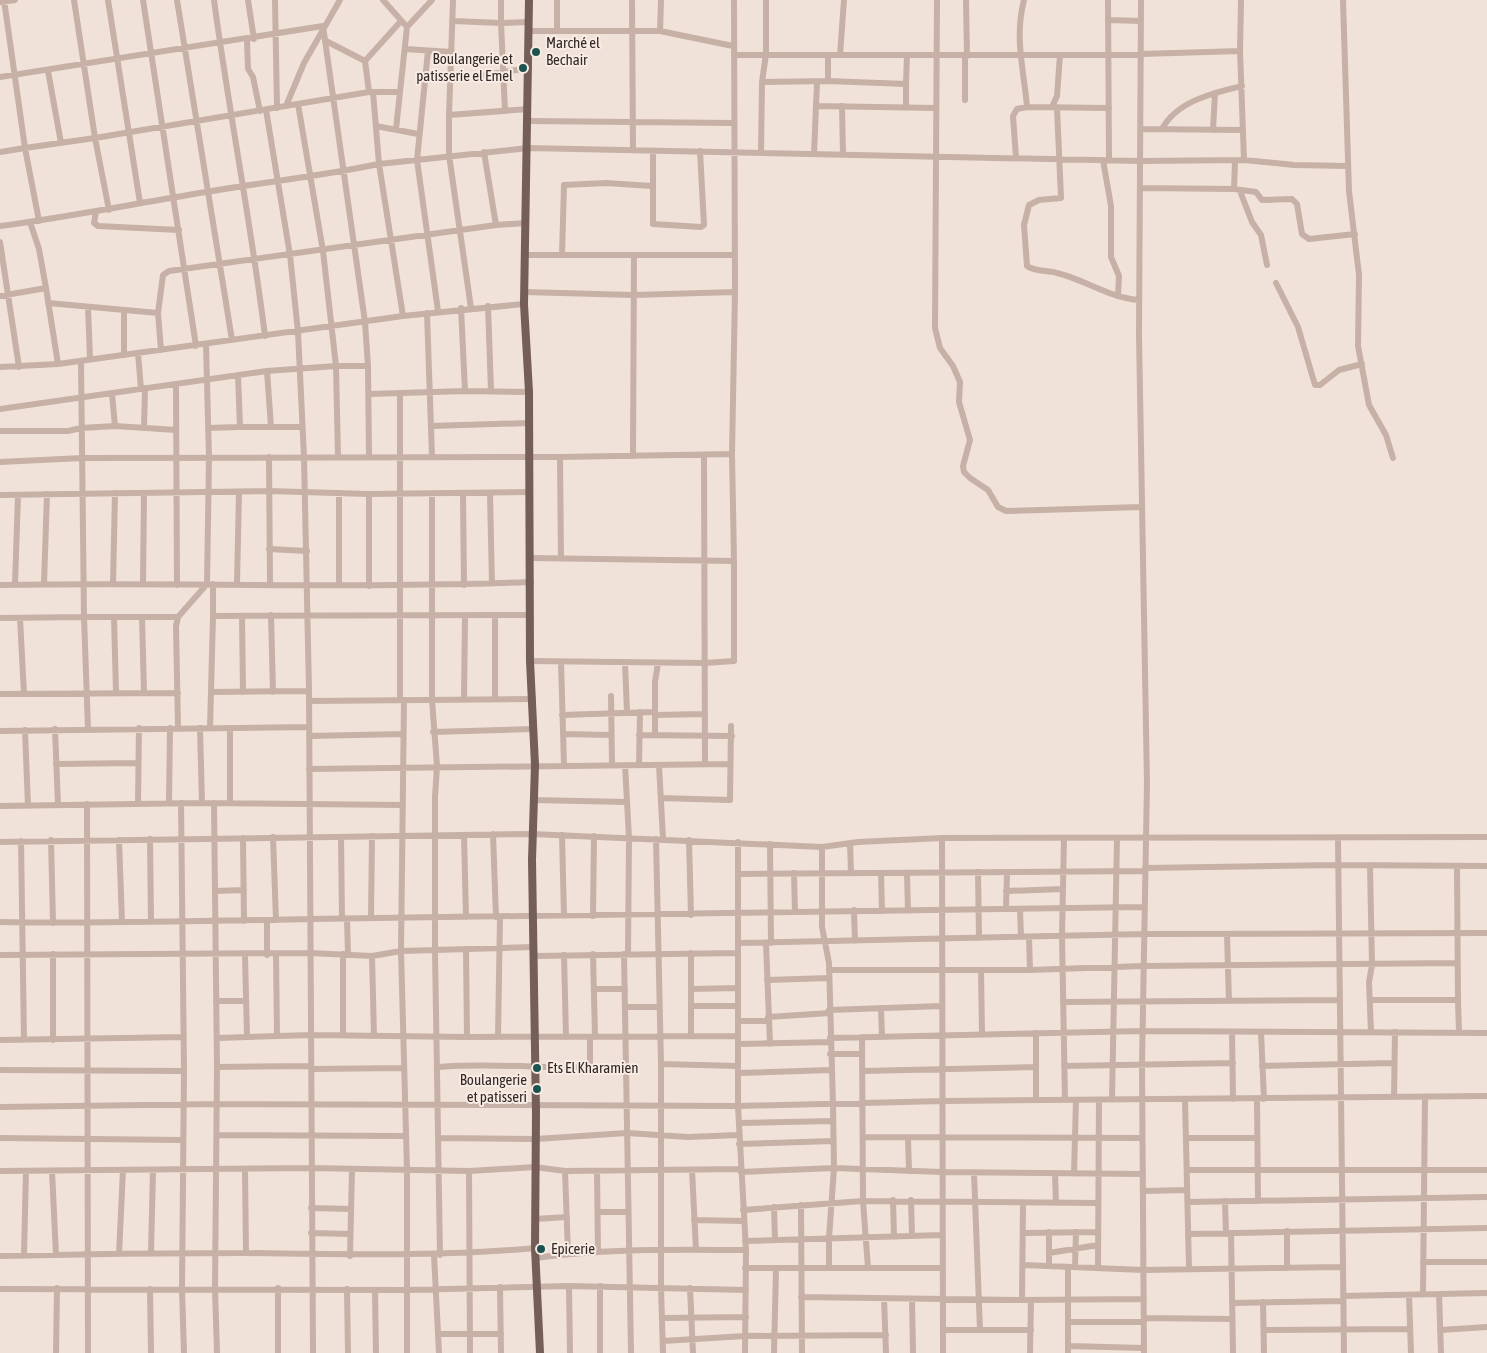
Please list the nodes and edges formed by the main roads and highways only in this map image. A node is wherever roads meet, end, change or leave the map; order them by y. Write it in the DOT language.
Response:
graph roads {
  1 [pos="529,0"];
  2 [pos="540,1353"];
  1 -- 2 [label="main road"];
}
